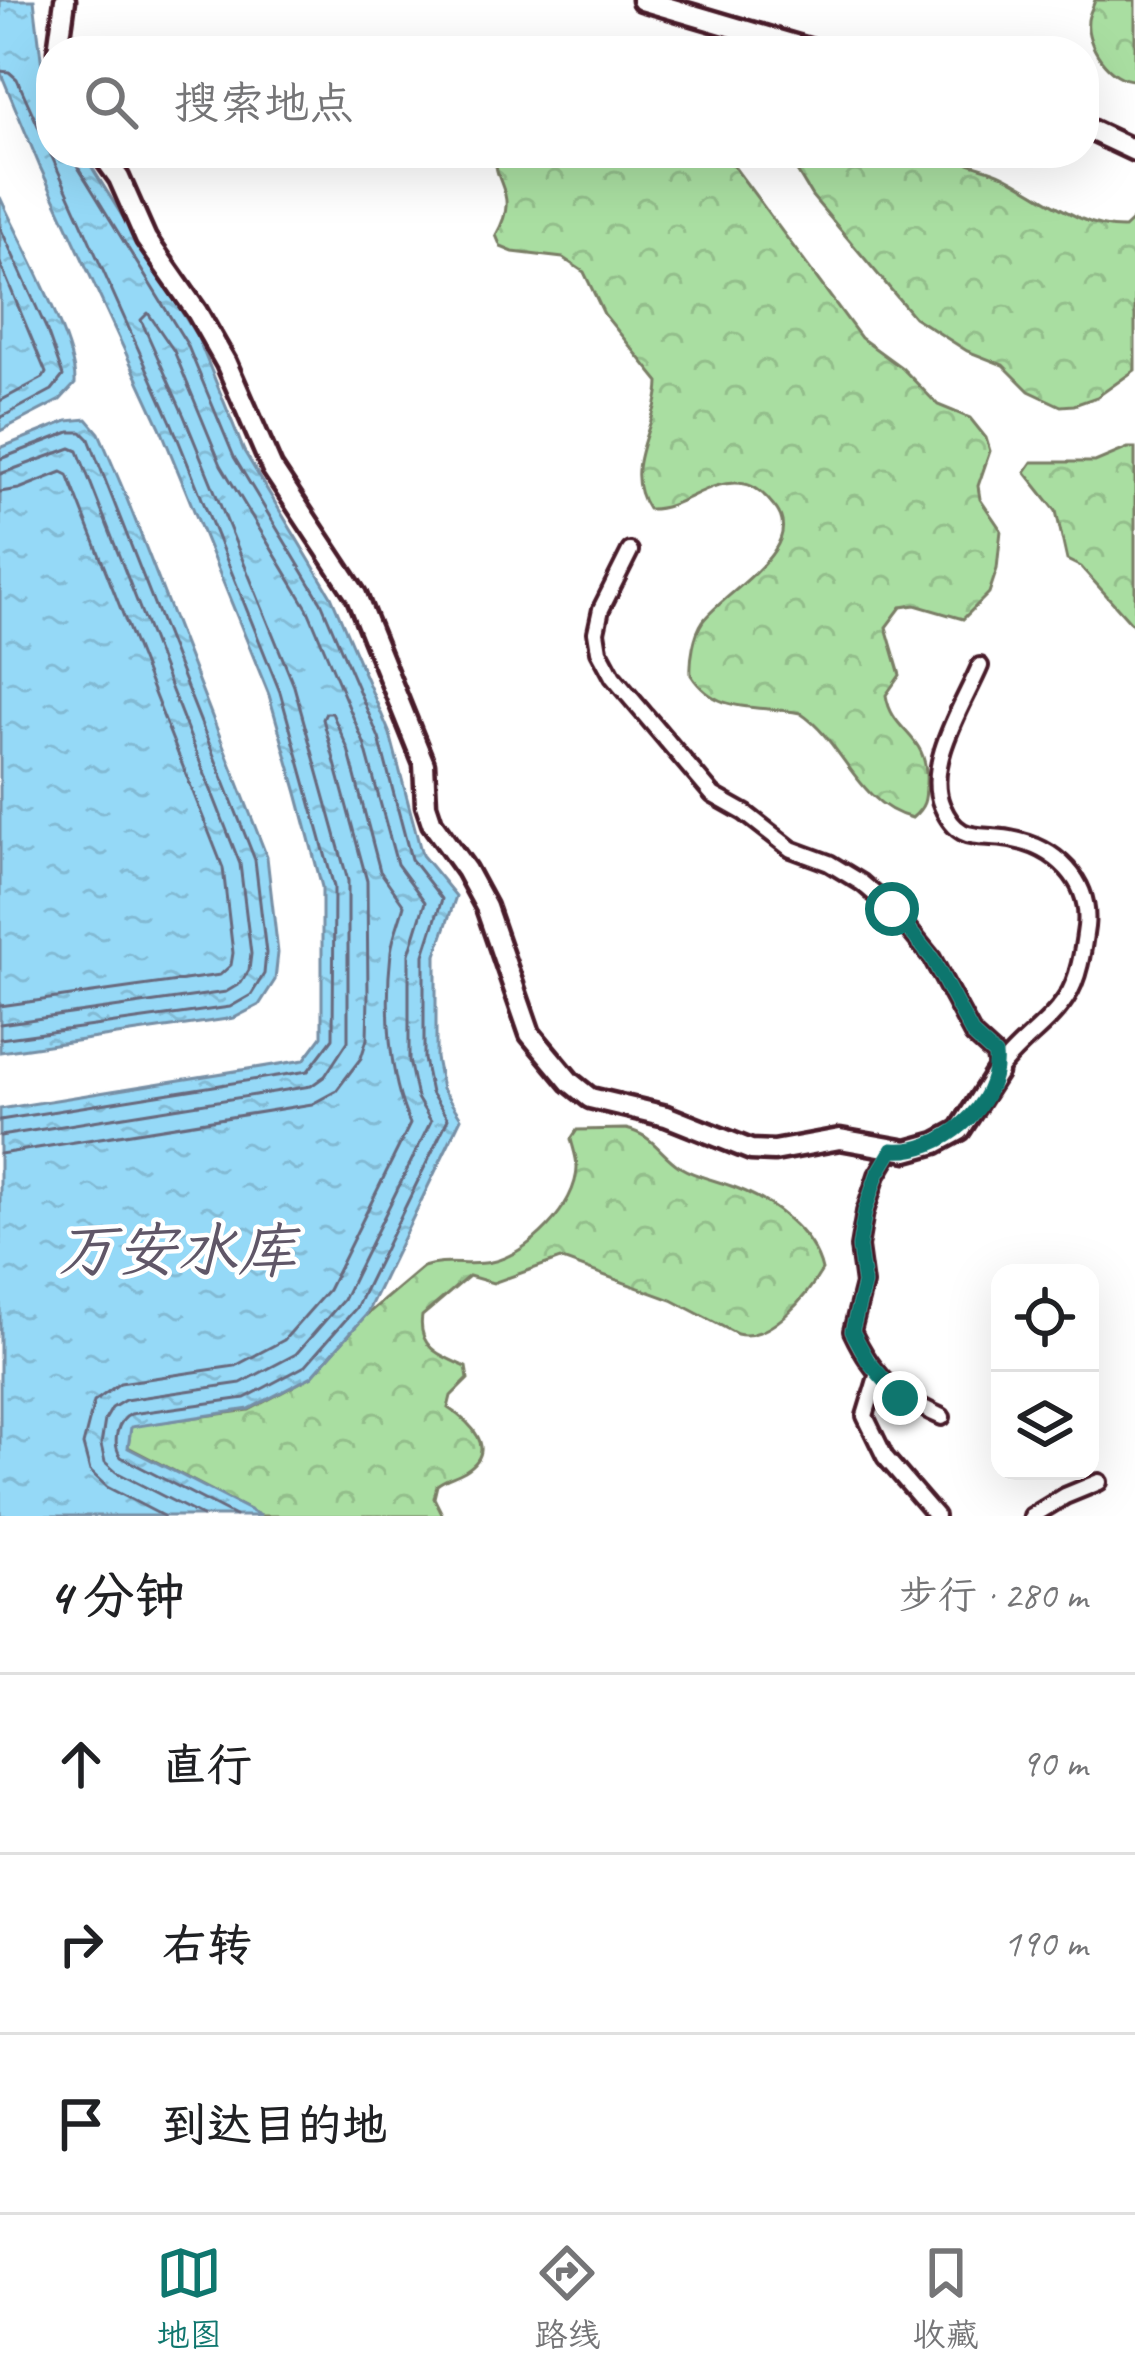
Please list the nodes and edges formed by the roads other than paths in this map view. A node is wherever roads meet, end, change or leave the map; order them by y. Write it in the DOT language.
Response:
graph roads {
  1 [pos="65,0"];
  2 [pos="642,0"];
  3 [pos="60,36"];
  4 [pos="764,36"];
  5 [pos="1099,134"];
  6 [pos="1135,151"];
  7 [pos="111,168"];
  8 [pos="630,551"];
  9 [pos="980,666"];
  10 [pos="997,1072"];
  11 [pos="892,1150"];
  12 [pos="878,1373"];
  13 [pos="942,1417"];
  14 [pos="1100,1482"];
  15 [pos="936,1516"];
  16 [pos="1032,1516"];
  1 -- 3 [label="street"];
  2 -- 4 [label="street"];
  5 -- 6 [label="street"];
  7 -- 11 [label="street"];
  8 -- 10 [label="street"];
  9 -- 10 [label="street"];
  10 -- 11 [label="street"];
  11 -- 12 [label="street"];
  12 -- 13 [label="street"];
  12 -- 15 [label="street"];
  14 -- 16 [label="street"];
}
